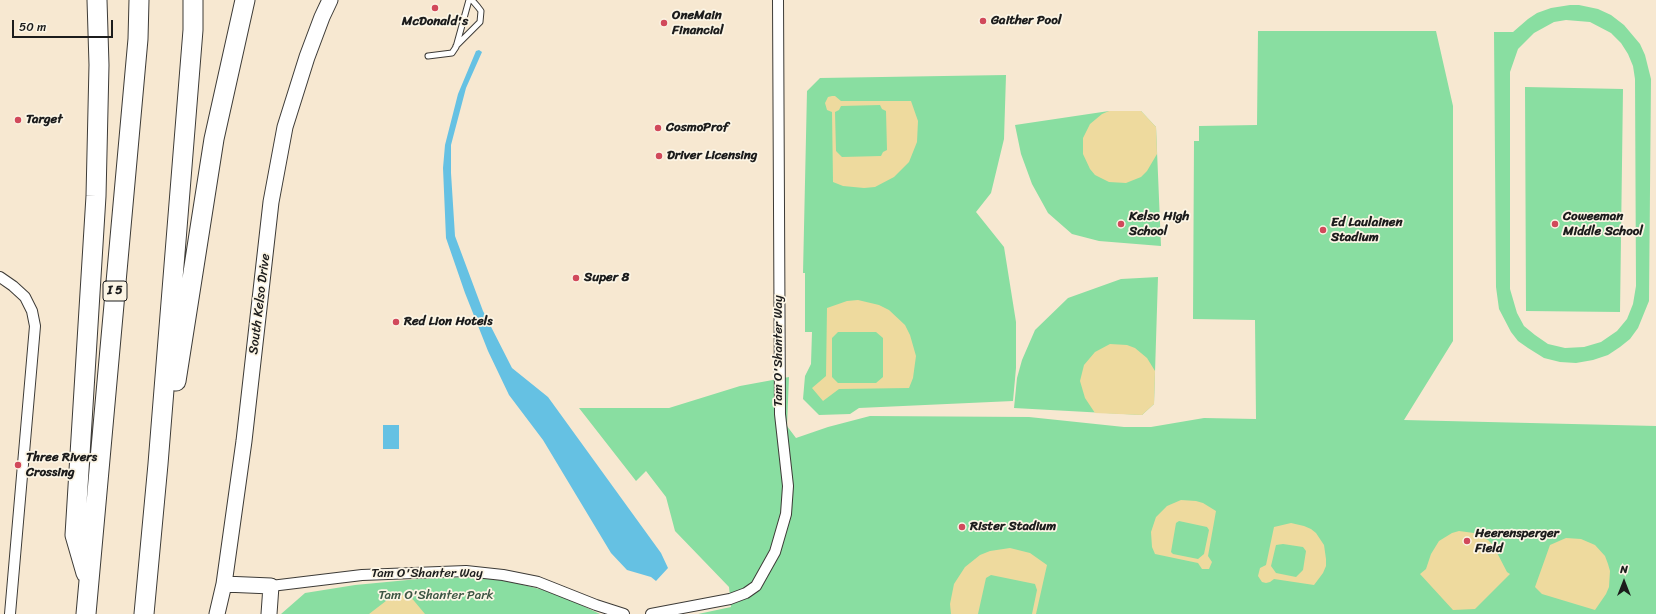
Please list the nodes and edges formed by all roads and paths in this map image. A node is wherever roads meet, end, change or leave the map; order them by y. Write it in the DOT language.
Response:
graph roads {
  1 [pos="97,0"];
  2 [pos="139,0"];
  3 [pos="193,0"];
  4 [pos="244,0"];
  5 [pos="330,0"];
  6 [pos="471,0"];
  7 [pos="778,0"];
  8 [pos="456,47"];
  9 [pos="428,56"];
  10 [pos="0,277"];
  11 [pos="158,464"];
  12 [pos="89,582"];
  13 [pos="224,584"];
  14 [pos="271,586"];
  15 [pos="10,614"];
  16 [pos="86,614"];
  17 [pos="144,614"];
  18 [pos="217,614"];
  19 [pos="269,614"];
  20 [pos="624,614"];
  21 [pos="651,614"];
  1 -- 12 [label="highway"];
  2 -- 12 [label="highway, I 5"];
  3 -- 11 [label="highway"];
  4 -- 11 [label="highway"];
  5 -- 13 [label="main road, South Kelso Drive"];
  6 -- 8 [label="lane"];
  6 -- 8 [label="lane"];
  7 -- 21 [label="street, Tam O'Shanter Way"];
  8 -- 9 [label="lane"];
  10 -- 15 [label="street"];
  11 -- 17 [label="highway"];
  12 -- 16 [label="highway, I 5"];
  13 -- 14 [label="main road, Tam O'Shanter Way"];
  13 -- 18 [label="main road, South Kelso Drive"];
  14 -- 19 [label="main road"];
  14 -- 20 [label="street, Tam O'Shanter Way"];
}
